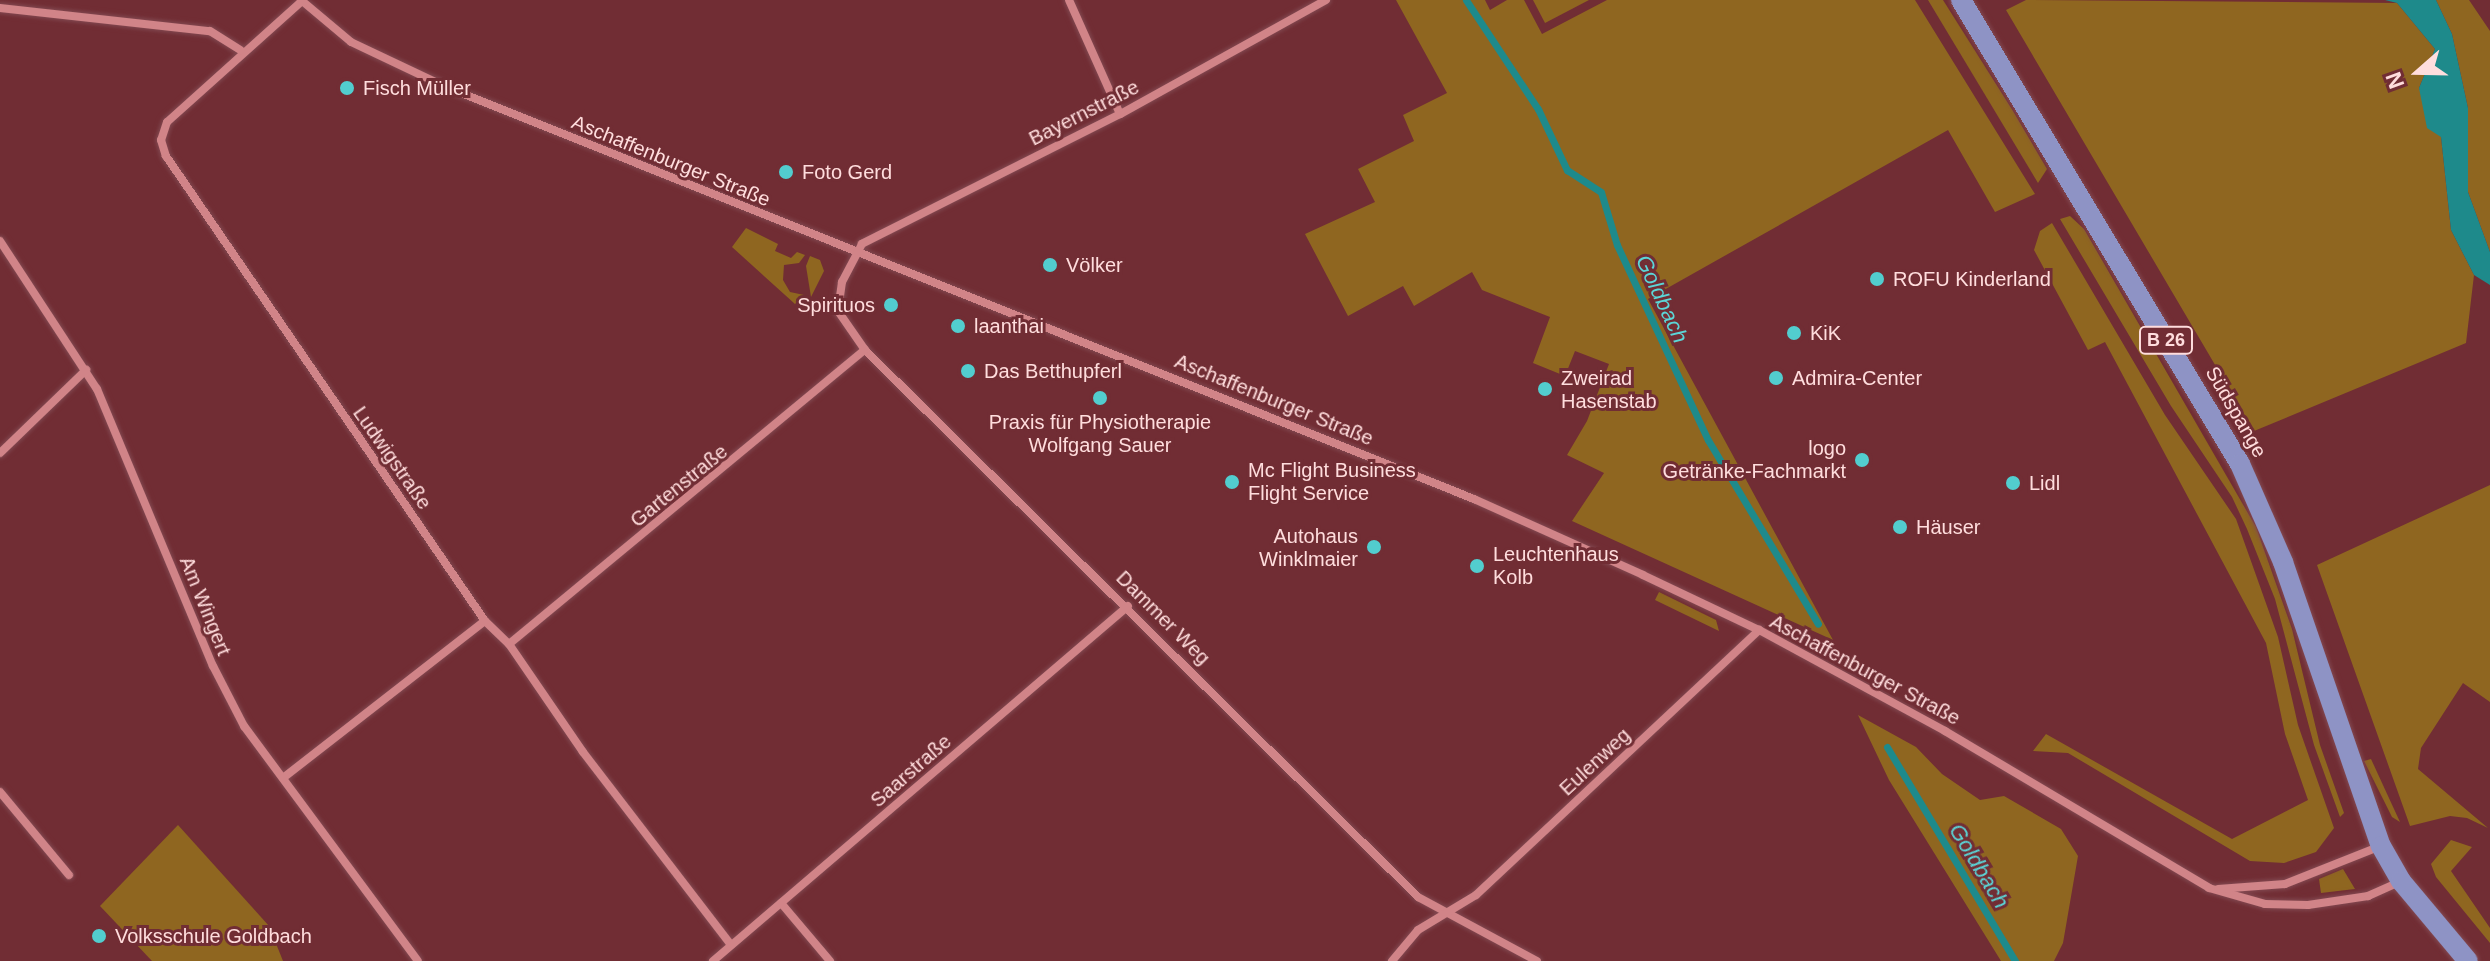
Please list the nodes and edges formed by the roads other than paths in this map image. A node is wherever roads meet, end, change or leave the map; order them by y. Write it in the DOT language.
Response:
graph roads {
  1 [pos="1069,0"];
  2 [pos="1326,0"];
  3 [pos="1961,0"];
  4 [pos="301,1"];
  5 [pos="0,8"];
  6 [pos="241,50"];
  7 [pos="1120,114"];
  8 [pos="0,241"];
  9 [pos="858,252"];
  10 [pos="865,350"];
  11 [pos="86,370"];
  12 [pos="0,453"];
  13 [pos="1128,606"];
  14 [pos="485,621"];
  15 [pos="1759,630"];
  16 [pos="509,644"];
  17 [pos="283,778"];
  18 [pos="0,792"];
  19 [pos="2381,846"];
  20 [pos="69,875"];
  21 [pos="2401,881"];
  22 [pos="2209,888"];
  23 [pos="781,903"];
  24 [pos="1449,914"];
  25 [pos="731,945"];
  26 [pos="418,961"];
  27 [pos="713,961"];
  28 [pos="830,961"];
  29 [pos="1392,961"];
  30 [pos="1537,961"];
  31 [pos="2468,961"];
  1 -- 7 [label="street"];
  2 -- 7 [label="street, Bayernstraße"];
  3 -- 19 [label="main road, Südspange / B 26"];
  4 -- 6 [label="street, Ludwigstraße"];
  4 -- 9 [label="street, Aschaffenburger Straße"];
  5 -- 6 [label="street"];
  6 -- 14 [label="street, Ludwigstraße"];
  7 -- 9 [label="street, Bayernstraße"];
  8 -- 11 [label="street, Am Wingert"];
  9 -- 10 [label="street, Dammer Weg"];
  9 -- 15 [label="street, Aschaffenburger Straße"];
  10 -- 13 [label="street, Dammer Weg"];
  10 -- 16 [label="street, Gartenstraße"];
  11 -- 12 [label="street"];
  11 -- 17 [label="street, Am Wingert"];
  13 -- 23 [label="street, Saarstraße"];
  13 -- 24 [label="street, Dammer Weg"];
  14 -- 16 [label="street, Ludwigstraße"];
  14 -- 17 [label="street"];
  15 -- 22 [label="street, Aschaffenburger Straße"];
  15 -- 24 [label="street, Eulenweg"];
  16 -- 25 [label="street, Ludwigstraße"];
  17 -- 26 [label="street, Am Wingert"];
  18 -- 20 [label="street"];
  19 -- 21 [label="main road, Südspange / B 26"];
  19 -- 22 [label="street"];
  21 -- 22 [label="street, Aschaffenburger Straße"];
  21 -- 31 [label="main road, B 26"];
  23 -- 25 [label="street, Saarstraße"];
  23 -- 28 [label="street"];
  24 -- 29 [label="street, Eulenweg"];
  24 -- 30 [label="street, Dammer Weg"];
  25 -- 27 [label="street, Saarstraße"];
}
